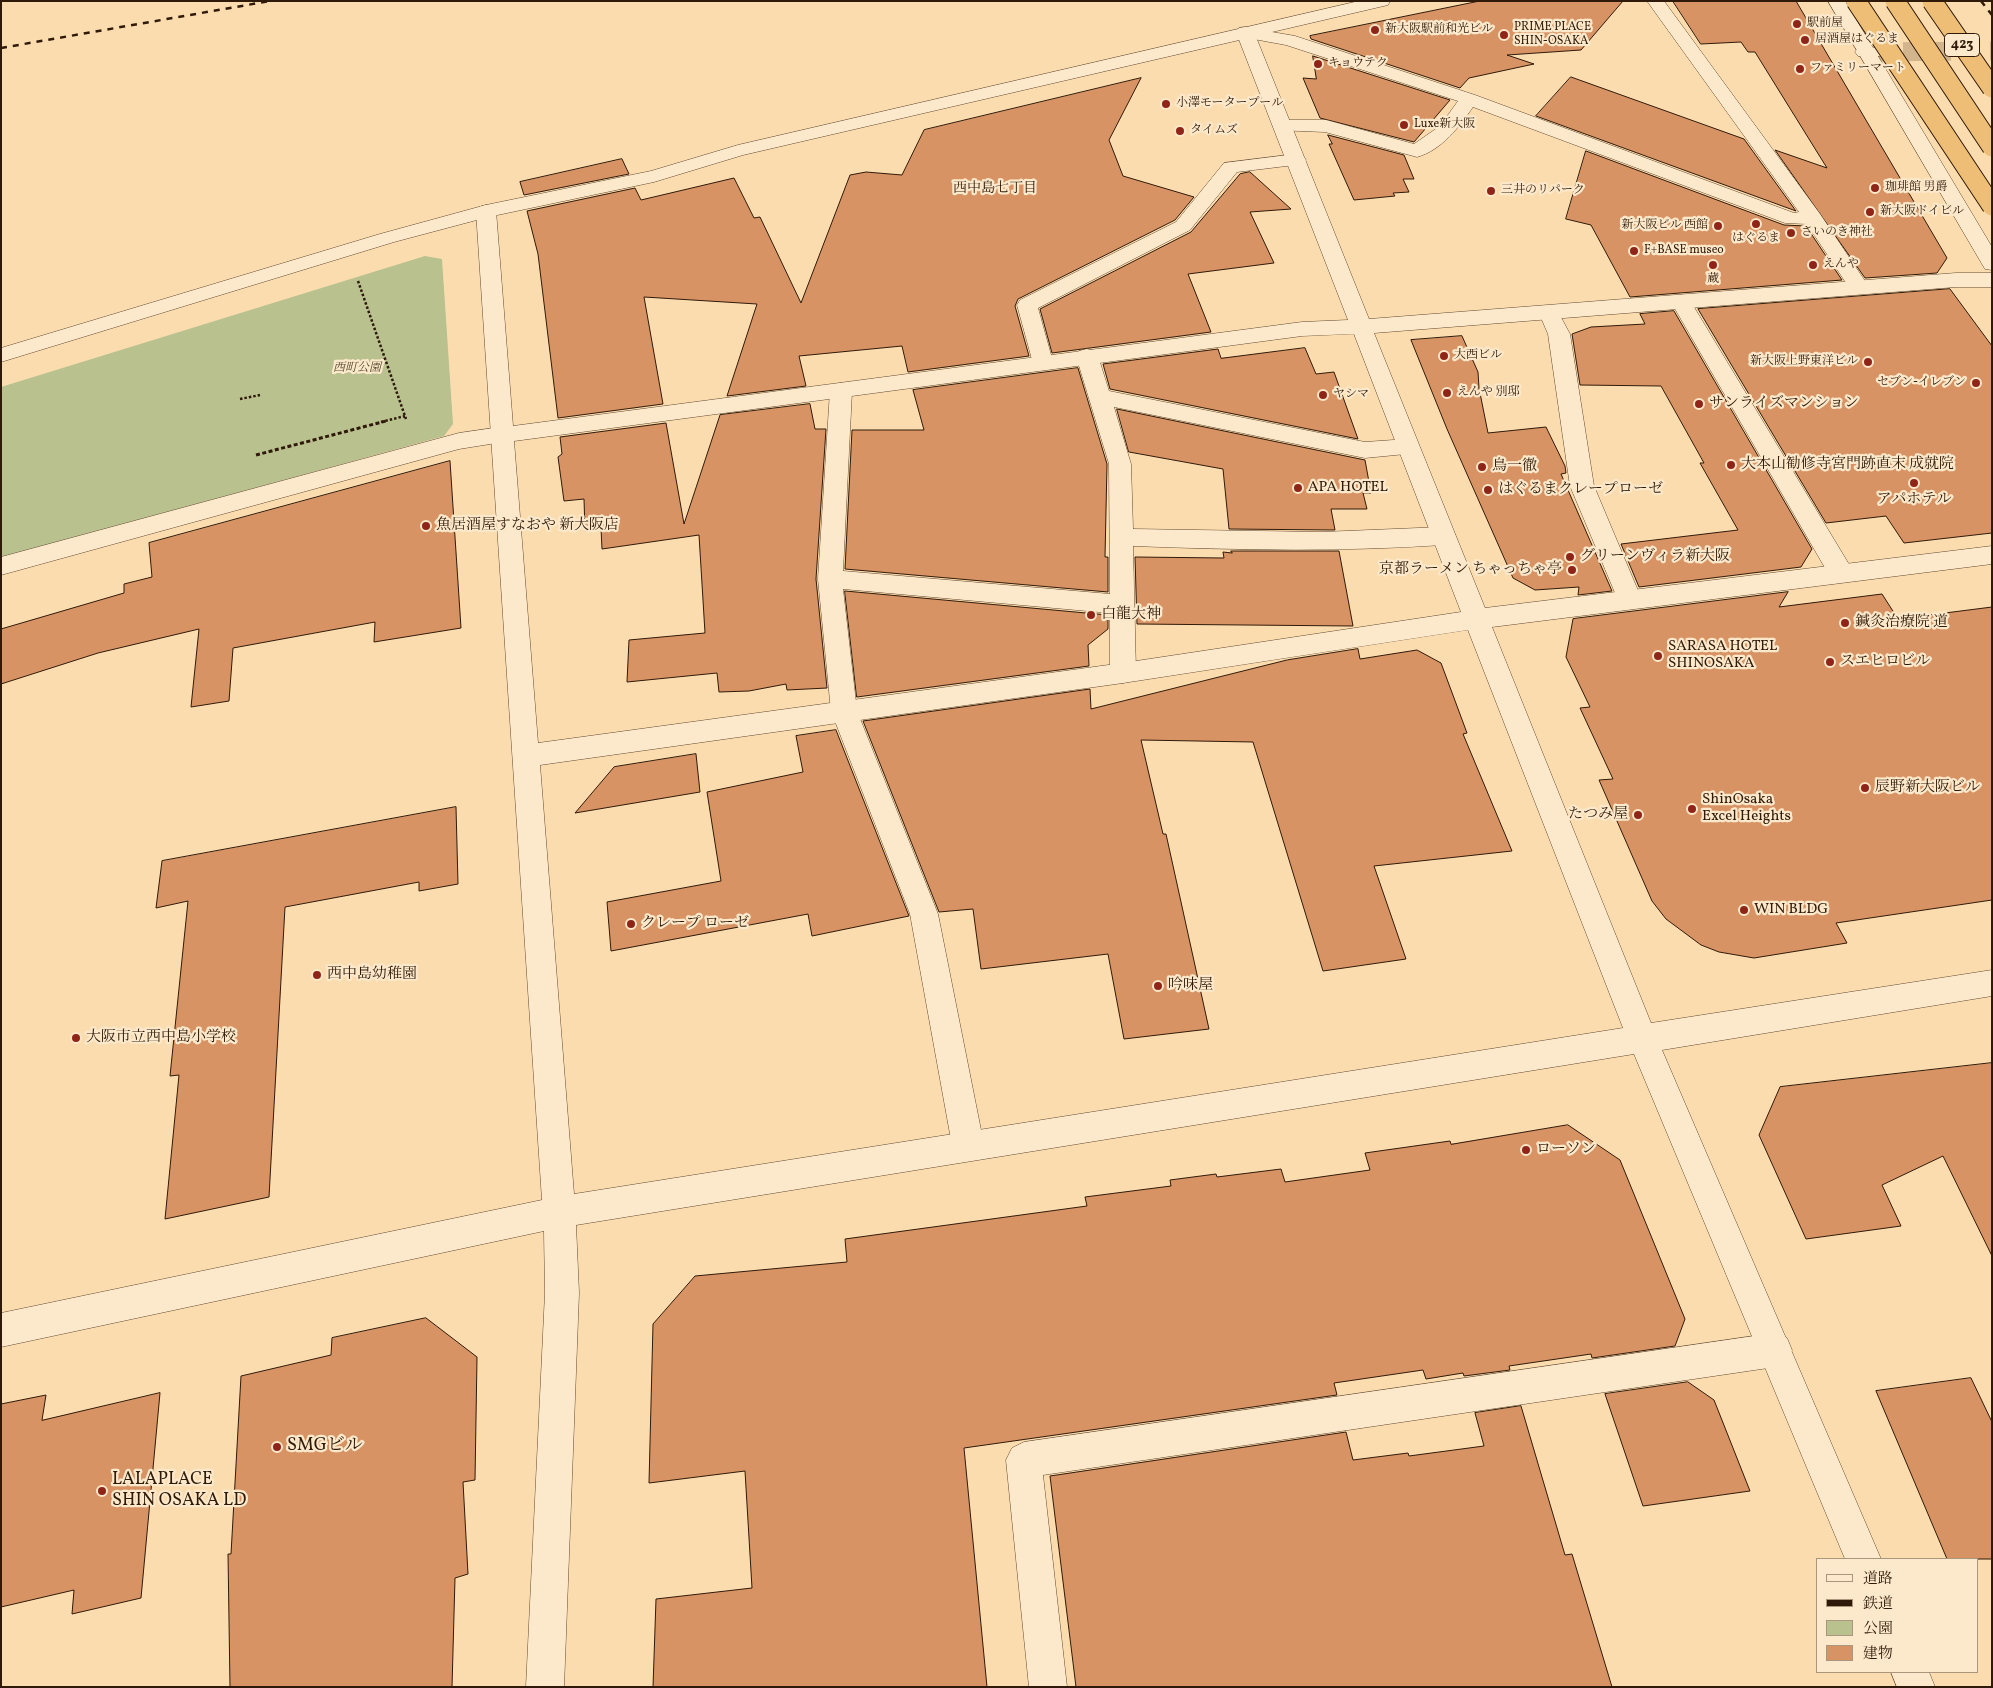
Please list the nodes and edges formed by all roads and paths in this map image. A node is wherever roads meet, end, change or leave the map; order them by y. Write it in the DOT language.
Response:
graph roads {
  1 [pos="1382,1"];
  2 [pos="1655,1"];
  3 [pos="1836,1"];
  4 [pos="1856,1"];
  5 [pos="1895,1"];
  6 [pos="1932,1"];
  7 [pos="1245,32"];
  8 [pos="1992,88"];
  9 [pos="1469,99"];
  10 [pos="1282,126"];
  11 [pos="1992,147"];
  12 [pos="1296,160"];
  13 [pos="1992,206"];
  14 [pos="486,211"];
  15 [pos="1813,218"];
  16 [pos="1992,264"];
  17 [pos="1992,280"];
  18 [pos="359,285"];
  19 [pos="1859,287"];
  20 [pos="1681,302"];
  21 [pos="1549,313"];
  22 [pos="1360,326"];
  23 [pos="1,355"];
  24 [pos="1087,356"];
  25 [pos="1042,362"];
  26 [pos="841,391"];
  27 [pos="260,394"];
  28 [pos="1100,397"];
  29 [pos="240,400"];
  30 [pos="406,416"];
  31 [pos="408,423"];
  32 [pos="501,435"];
  33 [pos="1408,447"];
  34 [pos="256,455"];
  35 [pos="1443,536"];
  36 [pos="1121,537"];
  37 [pos="1992,555"];
  38 [pos="1,566"];
  39 [pos="1841,573"];
  40 [pos="830,579"];
  41 [pos="1630,600"];
  42 [pos="1122,605"];
  43 [pos="1476,619"];
  44 [pos="1123,673"];
  45 [pos="844,711"];
  46 [pos="526,756"];
  47 [pos="1992,983"];
  48 [pos="1642,1038"];
  49 [pos="968,1145"];
  50 [pos="558,1212"];
  51 [pos="1,1330"];
  52 [pos="1775,1350"];
  53 [pos="1863,1558"];
  54 [pos="1910,1673"];
  55 [pos="545,1687"];
  56 [pos="1048,1687"];
  57 [pos="1916,1687"];
  1 -- 7 [label="street"];
  2 -- 15 [label="street"];
  3 -- 16 [label="street"];
  4 -- 13 [label="highway, bridge"];
  5 -- 11 [label="highway, bridge"];
  6 -- 8 [label="highway, 423, bridge"];
  7 -- 9 [label="street"];
  7 -- 10 [label="street"];
  7 -- 14 [label="street"];
  9 -- 10 [label="street"];
  9 -- 15 [label="street"];
  10 -- 12 [label="street"];
  12 -- 22 [label="street"];
  12 -- 25 [label="street"];
  14 -- 23 [label="street"];
  14 -- 32 [label="street"];
  15 -- 19 [label="street"];
  17 -- 19 [label="street"];
  18 -- 30 [label="path"];
  19 -- 20 [label="street"];
  20 -- 21 [label="street"];
  20 -- 39 [label="street"];
  21 -- 22 [label="street"];
  21 -- 41 [label="street"];
  22 -- 24 [label="street"];
  22 -- 33 [label="street"];
  24 -- 25 [label="street"];
  24 -- 28 [label="street"];
  25 -- 26 [label="street"];
  26 -- 32 [label="street"];
  26 -- 40 [label="street"];
  27 -- 29 [label="path"];
  28 -- 33 [label="street"];
  28 -- 36 [label="street"];
  30 -- 31 [label="path"];
  30 -- 34 [label="path"];
  32 -- 38 [label="street"];
  32 -- 46 [label="street"];
  33 -- 35 [label="street"];
  35 -- 36 [label="street"];
  35 -- 43 [label="street"];
  36 -- 42 [label="street"];
  37 -- 39 [label="street"];
  39 -- 41 [label="street"];
  40 -- 42 [label="street"];
  40 -- 45 [label="street"];
  41 -- 43 [label="street"];
  42 -- 44 [label="street"];
  43 -- 44 [label="street"];
  43 -- 48 [label="street"];
  44 -- 45 [label="street"];
  45 -- 46 [label="street"];
  45 -- 49 [label="street"];
  46 -- 50 [label="street"];
  47 -- 48 [label="street"];
  48 -- 49 [label="street"];
  48 -- 52 [label="street"];
  49 -- 50 [label="street"];
  50 -- 51 [label="street"];
  50 -- 55 [label="street"];
  52 -- 53 [label="street"];
  52 -- 56 [label="street"];
  54 -- 57 [label="street"];
}
